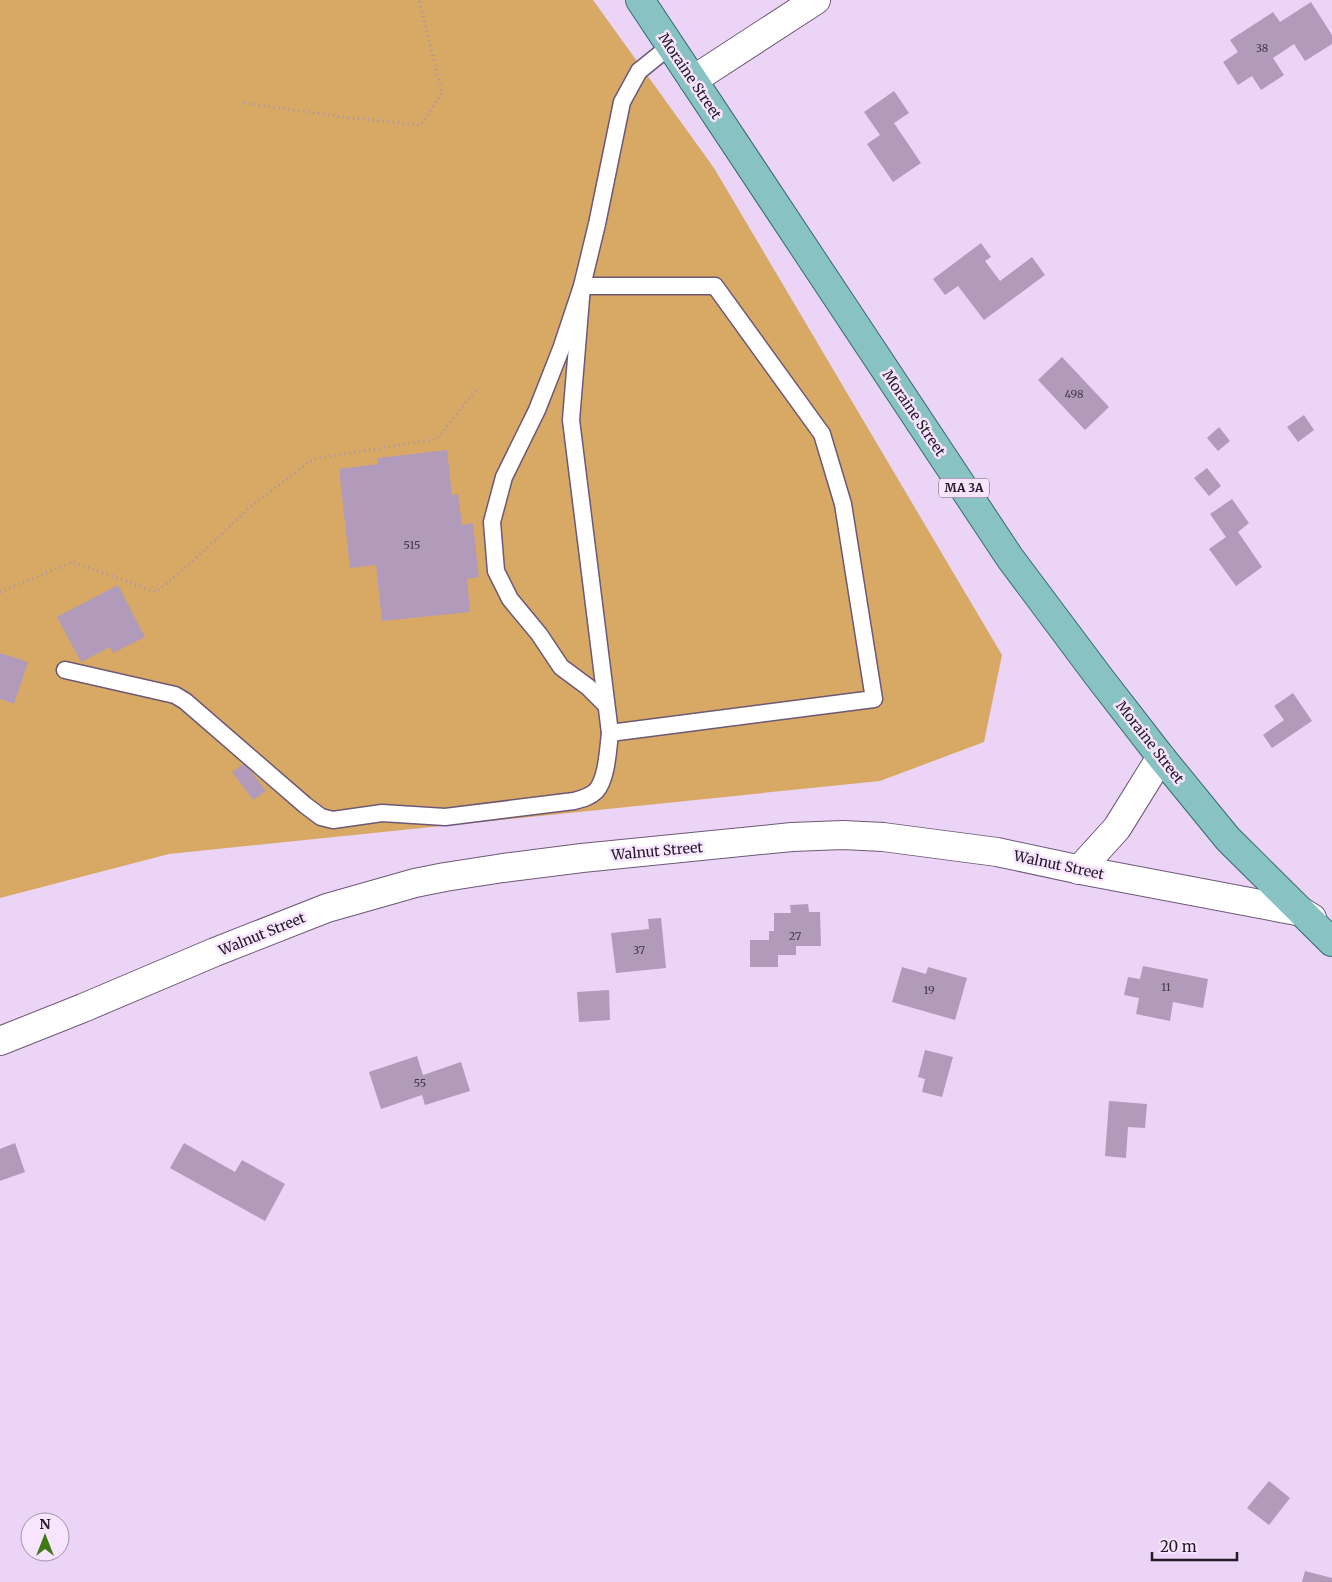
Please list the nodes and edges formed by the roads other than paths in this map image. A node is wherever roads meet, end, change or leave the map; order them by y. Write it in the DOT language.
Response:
graph roads {
  1 [pos="640,0"];
  2 [pos="816,0"];
  3 [pos="670,46"];
  4 [pos="693,80"];
  5 [pos="582,286"];
  6 [pos="65,670"];
  7 [pos="606,705"];
  8 [pos="610,733"];
  9 [pos="1161,757"];
  10 [pos="1079,870"];
  11 [pos="1302,912"];
  12 [pos="1332,931"];
  13 [pos="1332,942"];
  14 [pos="0,1041"];
  1 -- 3 [label="main road, Moraine Street / MA 3A"];
  2 -- 4 [label="street"];
  3 -- 4 [label="main road, Moraine Street / MA 3A"];
  3 -- 5 [label="lane"];
  4 -- 9 [label="main road, Moraine Street / MA 3A"];
  5 -- 7 [label="lane"];
  5 -- 7 [label="lane"];
  5 -- 8 [label="lane"];
  6 -- 8 [label="lane"];
  7 -- 8 [label="lane"];
  9 -- 10 [label="street"];
  9 -- 11 [label="main road, Moraine Street / MA 3A"];
  10 -- 11 [label="street, Walnut Street"];
  10 -- 14 [label="street, Walnut Street"];
  11 -- 12 [label="street, Walnut Street"];
  11 -- 13 [label="main road, Moraine Street / MA 3A"];
}
